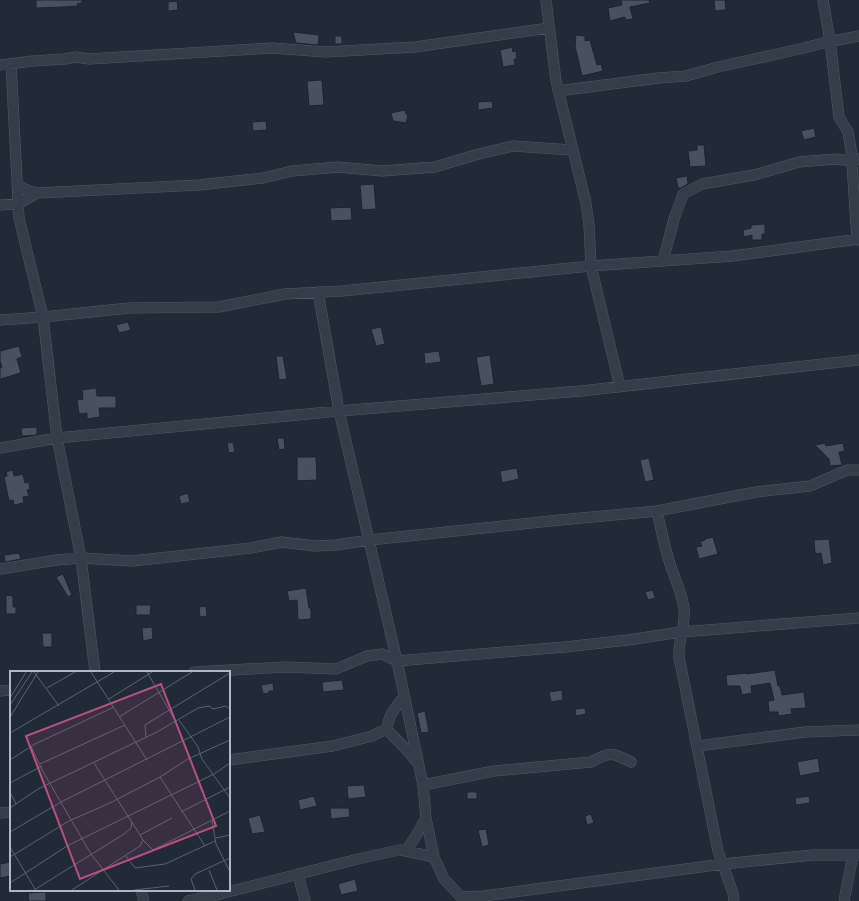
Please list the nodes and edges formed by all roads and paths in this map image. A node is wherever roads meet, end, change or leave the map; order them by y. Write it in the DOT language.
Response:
graph roads {
  1 [pos="546,0"];
  2 [pos="823,0"];
  3 [pos="549,28"];
  4 [pos="859,36"];
  5 [pos="830,41"];
  6 [pos="11,64"];
  7 [pos="0,65"];
  8 [pos="558,91"];
  9 [pos="572,150"];
  10 [pos="856,160"];
  11 [pos="17,184"];
  12 [pos="37,193"];
  13 [pos="18,204"];
  14 [pos="0,205"];
  15 [pos="858,240"];
  16 [pos="663,261"];
  17 [pos="591,266"];
  18 [pos="318,292"];
  19 [pos="43,317"];
  20 [pos="0,320"];
  21 [pos="859,360"];
  22 [pos="620,387"];
  23 [pos="339,411"];
  24 [pos="57,438"];
  25 [pos="0,448"];
  26 [pos="859,470"];
  27 [pos="657,511"];
  28 [pos="370,540"];
  29 [pos="81,558"];
  30 [pos="0,569"];
  31 [pos="859,618"];
  32 [pos="681,632"];
  33 [pos="397,661"];
  34 [pos="95,671"];
  35 [pos="212,671"];
  36 [pos="10,690"];
  37 [pos="0,691"];
  38 [pos="404,696"];
  39 [pos="386,729"];
  40 [pos="859,730"];
  41 [pos="698,746"];
  42 [pos="230,760"];
  43 [pos="631,762"];
  44 [pos="419,764"];
  45 [pos="423,784"];
  46 [pos="10,812"];
  47 [pos="0,813"];
  48 [pos="426,818"];
  49 [pos="399,850"];
  50 [pos="856,855"];
  51 [pos="434,857"];
  52 [pos="723,864"];
  53 [pos="298,874"];
  54 [pos="141,891"];
  55 [pos="144,901"];
  56 [pos="188,901"];
  57 [pos="305,901"];
  58 [pos="734,901"];
  59 [pos="844,901"];
  1 -- 3 [label="street"];
  2 -- 5 [label="street"];
  3 -- 6 [label="street"];
  3 -- 8 [label="street"];
  4 -- 5 [label="street"];
  5 -- 8 [label="street"];
  5 -- 10 [label="street"];
  6 -- 7 [label="street"];
  6 -- 11 [label="street"];
  8 -- 9 [label="street"];
  9 -- 12 [label="street"];
  9 -- 17 [label="street"];
  10 -- 15 [label="street"];
  10 -- 16 [label="street"];
  11 -- 12 [label="street"];
  11 -- 13 [label="street"];
  12 -- 13 [label="street"];
  13 -- 14 [label="street"];
  13 -- 19 [label="street"];
  15 -- 16 [label="street"];
  16 -- 17 [label="street"];
  17 -- 18 [label="street"];
  17 -- 22 [label="street"];
  18 -- 19 [label="street"];
  18 -- 23 [label="street"];
  19 -- 20 [label="street"];
  19 -- 24 [label="street"];
  21 -- 22 [label="street"];
  22 -- 23 [label="street"];
  23 -- 24 [label="street"];
  23 -- 28 [label="street"];
  24 -- 25 [label="street"];
  24 -- 29 [label="street"];
  26 -- 27 [label="street"];
  27 -- 28 [label="street"];
  27 -- 32 [label="street"];
  28 -- 29 [label="street"];
  28 -- 33 [label="street"];
  29 -- 30 [label="street"];
  29 -- 34 [label="street"];
  31 -- 32 [label="street"];
  32 -- 33 [label="street"];
  32 -- 41 [label="street"];
  33 -- 35 [label="street"];
  33 -- 38 [label="street"];
  36 -- 37 [label="street"];
  38 -- 39 [label="street"];
  38 -- 44 [label="street"];
  39 -- 42 [label="street"];
  39 -- 44 [label="street"];
  40 -- 41 [label="street"];
  41 -- 52 [label="street"];
  43 -- 45 [label="street"];
  44 -- 45 [label="street"];
  45 -- 48 [label="street"];
  46 -- 47 [label="street"];
  48 -- 49 [label="street"];
  48 -- 51 [label="street"];
  49 -- 51 [label="street"];
  49 -- 53 [label="street"];
  50 -- 52 [label="street"];
  50 -- 59 [label="street"];
  51 -- 52 [label="street"];
  52 -- 58 [label="street"];
  53 -- 56 [label="street"];
  53 -- 57 [label="street"];
  54 -- 55 [label="street"];
}
